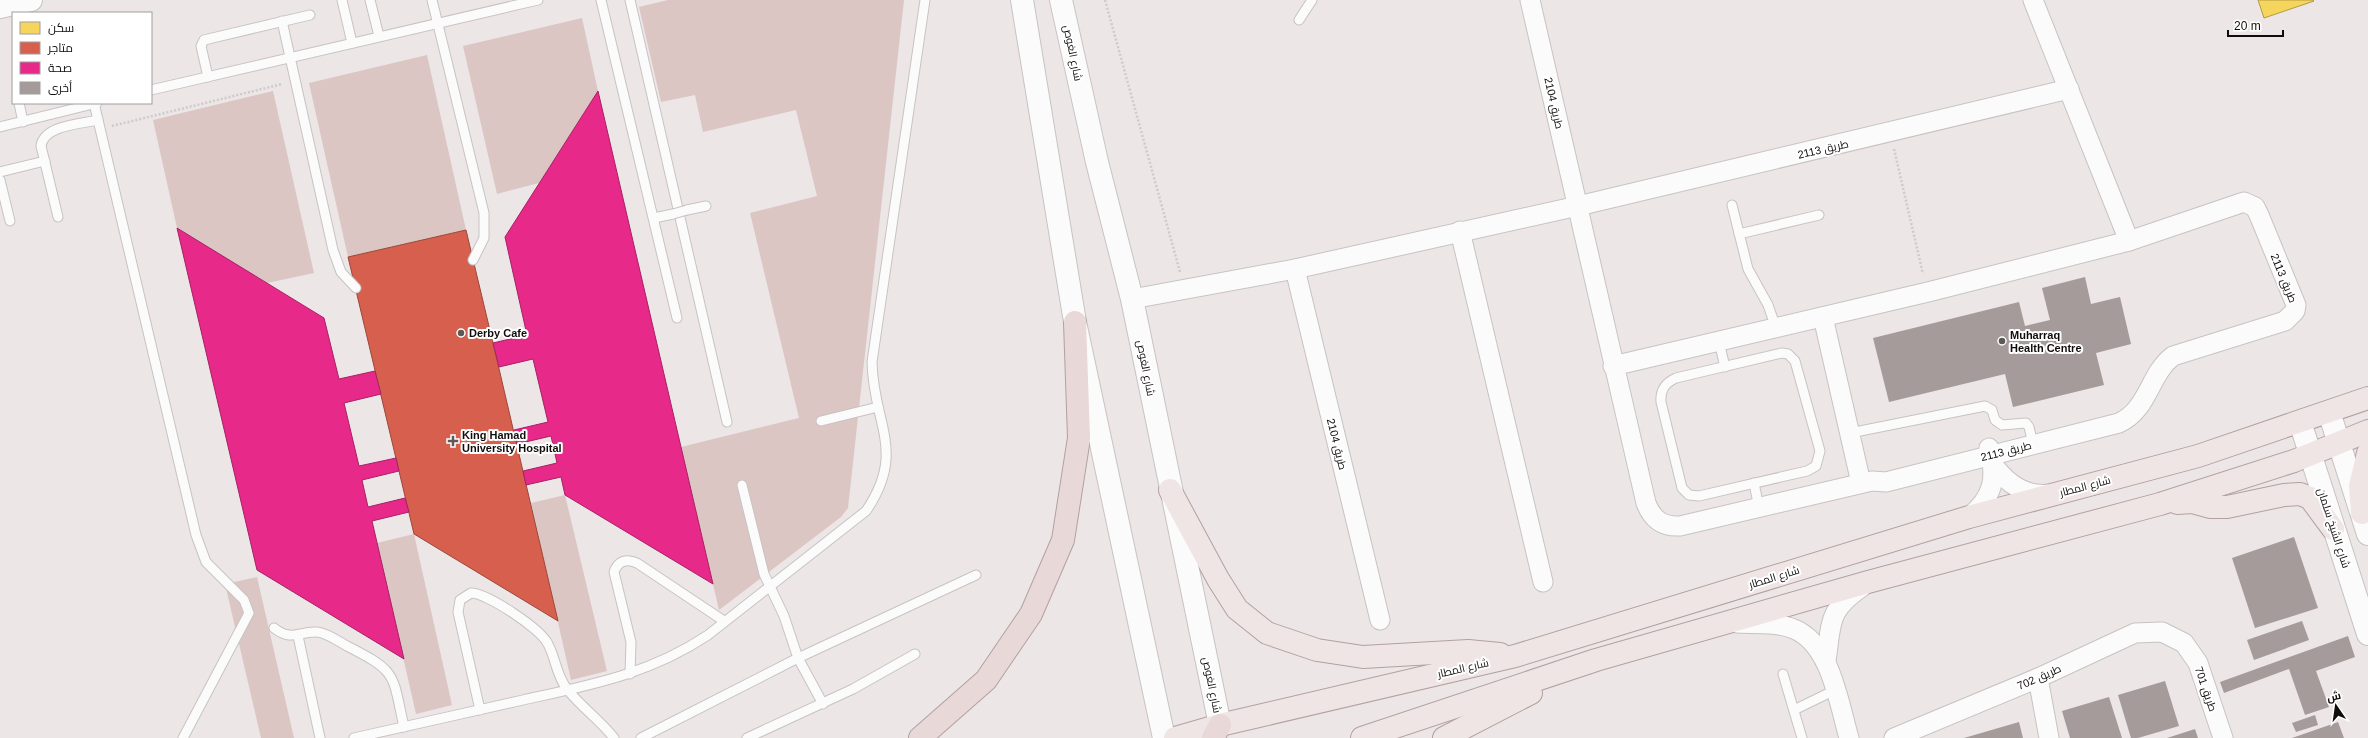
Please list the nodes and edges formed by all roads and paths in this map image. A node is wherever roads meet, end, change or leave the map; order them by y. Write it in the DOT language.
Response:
graph roads {
  1 [pos="31,0"];
  2 [pos="342,0"];
  3 [pos="370,0"];
  4 [pos="432,0"];
  5 [pos="537,0"];
  6 [pos="601,0"];
  7 [pos="630,0"];
  8 [pos="925,0"];
  9 [pos="1022,0"];
  10 [pos="1049,0"];
  11 [pos="1062,0"];
  12 [pos="1105,0"];
  13 [pos="1312,0"];
  14 [pos="1530,0"];
  15 [pos="2033,0"];
  16 [pos="0,7"];
  17 [pos="310,15"];
  18 [pos="1299,20"];
  19 [pos="282,21"];
  20 [pos="437,22"];
  21 [pos="379,36"];
  22 [pos="352,43"];
  23 [pos="290,58"];
  24 [pos="208,77"];
  25 [pos="295,80"];
  26 [pos="2069,89"];
  27 [pos="152,90"];
  28 [pos="19,104"];
  29 [pos="91,104"];
  30 [pos="95,104"];
  31 [pos="23,122"];
  32 [pos="99,124"];
  33 [pos="0,127"];
  34 [pos="1890,133"];
  35 [pos="45,161"];
  36 [pos="1097,162"];
  37 [pos="0,172"];
  38 [pos="0,180"];
  39 [pos="1732,205"];
  40 [pos="706,206"];
  41 [pos="1578,206"];
  42 [pos="1819,215"];
  43 [pos="58,217"];
  44 [pos="654,218"];
  45 [pos="10,221"];
  46 [pos="1460,231"];
  47 [pos="1739,234"];
  48 [pos="2129,242"];
  49 [pos="474,260"];
  50 [pos="1295,269"];
  51 [pos="356,288"];
  52 [pos="1185,290"];
  53 [pos="1928,292"];
  54 [pos="1132,299"];
  55 [pos="1823,317"];
  56 [pos="677,318"];
  57 [pos="1075,322"];
  58 [pos="1776,328"];
  59 [pos="1719,342"];
  60 [pos="1613,366"];
  61 [pos="1725,367"];
  62 [pos="2368,398"];
  63 [pos="878,407"];
  64 [pos="2329,412"];
  65 [pos="821,421"];
  66 [pos="727,422"];
  67 [pos="2300,422"];
  68 [pos="2368,431"];
  69 [pos="1850,433"];
  70 [pos="2032,441"];
  71 [pos="2340,444"];
  72 [pos="2368,453"];
  73 [pos="2311,454"];
  74 [pos="1991,456"];
  75 [pos="1867,482"];
  76 [pos="1754,483"];
  77 [pos="742,485"];
  78 [pos="1170,490"];
  79 [pos="2059,494"];
  80 [pos="2160,504"];
  81 [pos="1759,508"];
  82 [pos="2362,513"];
  83 [pos="1969,517"];
  84 [pos="1658,521"];
  85 [pos="2333,529"];
  86 [pos="2368,534"];
  87 [pos="976,575"];
  88 [pos="1543,582"];
  89 [pos="1868,582"];
  90 [pos="770,587"];
  91 [pos="1380,620"];
  92 [pos="724,621"];
  93 [pos="1732,622"];
  94 [pos="274,628"];
  95 [pos="2368,634"];
  96 [pos="298,636"];
  97 [pos="2184,643"];
  98 [pos="915,654"];
  99 [pos="1515,656"];
  100 [pos="798,658"];
  101 [pos="1596,660"];
  102 [pos="1826,661"];
  103 [pos="630,674"];
  104 [pos="1783,674"];
  105 [pos="2038,678"];
  106 [pos="568,690"];
  107 [pos="1834,690"];
  108 [pos="823,704"];
  109 [pos="480,710"];
  110 [pos="1794,710"];
  111 [pos="404,727"];
  112 [pos="1219,734"];
  113 [pos="383,735"];
  114 [pos="183,738"];
  115 [pos="320,738"];
  116 [pos="354,738"];
  117 [pos="614,738"];
  118 [pos="641,738"];
  119 [pos="747,738"];
  120 [pos="920,738"];
  121 [pos="1164,738"];
  122 [pos="1175,738"];
  123 [pos="1362,738"];
  124 [pos="1444,738"];
  125 [pos="1802,738"];
  126 [pos="1849,738"];
  127 [pos="1894,738"];
  128 [pos="2049,738"];
  129 [pos="2223,738"];
  1 -- 16 [label="main road"];
  2 -- 22 [label="lane"];
  3 -- 21 [label="lane"];
  4 -- 20 [label="lane"];
  5 -- 20 [label="lane"];
  6 -- 44 [label="lane"];
  7 -- 66 [label="lane"];
  8 -- 63 [label="lane"];
  9 -- 57 [label="main road"];
  10 -- 36 [label="main road"];
  11 -- 36 [label="main road, شارع الغوص"];
  12 -- 52 [label="path"];
  13 -- 18 [label="lane"];
  14 -- 41 [label="street, طريق 2104"];
  15 -- 26 [label="street"];
  17 -- 19 [label="lane"];
  19 -- 23 [label="lane"];
  19 -- 24 [label="lane"];
  20 -- 21 [label="lane"];
  20 -- 49 [label="lane"];
  21 -- 22 [label="lane"];
  22 -- 23 [label="lane"];
  23 -- 24 [label="lane"];
  23 -- 25 [label="lane"];
  24 -- 27 [label="lane"];
  25 -- 32 [label="path"];
  25 -- 51 [label="lane"];
  26 -- 34 [label="street, طريق 2113"];
  26 -- 48 [label="street"];
  28 -- 31 [label="lane"];
  29 -- 31 [label="lane"];
  30 -- 32 [label="lane"];
  31 -- 33 [label="lane"];
  32 -- 35 [label="lane"];
  32 -- 114 [label="lane"];
  34 -- 41 [label="street, طريق 2113"];
  34 -- 53 [label="path"];
  35 -- 37 [label="lane"];
  35 -- 43 [label="lane"];
  36 -- 54 [label="main road, شارع الغوص"];
  38 -- 45 [label="lane"];
  39 -- 47 [label="lane"];
  40 -- 44 [label="lane, bridge"];
  41 -- 46 [label="street"];
  41 -- 60 [label="street, طريق 2104"];
  42 -- 47 [label="lane"];
  44 -- 56 [label="lane"];
  46 -- 50 [label="street"];
  46 -- 88 [label="street"];
  47 -- 58 [label="lane"];
  48 -- 53 [label="street, طريق 2113"];
  48 -- 70 [label="street, طريق 2113"];
  50 -- 52 [label="street"];
  50 -- 91 [label="street, طريق 2104"];
  52 -- 54 [label="street"];
  53 -- 55 [label="street, طريق 2113"];
  54 -- 78 [label="main road, شارع الغوص"];
  55 -- 58 [label="street, طريق 2113"];
  55 -- 69 [label="street"];
  57 -- 120 [label="highway"];
  57 -- 121 [label="main road"];
  58 -- 59 [label="street, طريق 2113"];
  59 -- 60 [label="street, طريق 2113"];
  59 -- 61 [label="lane"];
  60 -- 84 [label="street, طريق 2104"];
  61 -- 76 [label="lane"];
  61 -- 76 [label="lane"];
  62 -- 64 [label="main road, شارع المطار"];
  63 -- 65 [label="lane"];
  63 -- 90 [label="lane"];
  64 -- 67 [label="main road, شارع المطار"];
  64 -- 71 [label="main road"];
  67 -- 73 [label="main road, شارع الشيخ سلمان"];
  67 -- 79 [label="main road, شارع المطار"];
  68 -- 71 [label="main road"];
  69 -- 70 [label="lane"];
  69 -- 75 [label="street"];
  70 -- 74 [label="street, طريق 2113"];
  71 -- 73 [label="main road"];
  71 -- 82 [label="main road"];
  72 -- 82 [label="main road"];
  73 -- 80 [label="main road"];
  73 -- 85 [label="main road, شارع الشيخ سلمان"];
  74 -- 75 [label="street, طريق 2113"];
  74 -- 79 [label="street, طريق 2113"];
  74 -- 83 [label="street, طريق 2113"];
  75 -- 81 [label="street, طريق 2113"];
  76 -- 81 [label="lane"];
  77 -- 90 [label="lane"];
  78 -- 99 [label="main road"];
  78 -- 112 [label="main road, شارع الغوص"];
  79 -- 83 [label="main road, شارع المطار"];
  80 -- 85 [label="main road"];
  80 -- 89 [label="main road"];
  81 -- 84 [label="street, طريق 2113"];
  82 -- 86 [label="main road"];
  83 -- 99 [label="main road, شارع المطار"];
  85 -- 95 [label="main road, شارع الشيخ سلمان"];
  87 -- 100 [label="lane"];
  89 -- 93 [label="main road"];
  89 -- 102 [label="street"];
  90 -- 92 [label="lane"];
  90 -- 100 [label="lane"];
  92 -- 103 [label="lane"];
  92 -- 103 [label="lane"];
  93 -- 101 [label="main road"];
  93 -- 102 [label="street"];
  94 -- 96 [label="lane"];
  96 -- 111 [label="lane"];
  96 -- 115 [label="lane"];
  97 -- 105 [label="street, طريق 702"];
  97 -- 129 [label="street, طريق 701"];
  98 -- 108 [label="lane"];
  99 -- 112 [label="main road, شارع المطار"];
  100 -- 108 [label="lane"];
  100 -- 118 [label="lane"];
  101 -- 123 [label="main road"];
  101 -- 124 [label="main road"];
  102 -- 107 [label="street"];
  103 -- 106 [label="lane"];
  104 -- 110 [label="lane"];
  105 -- 127 [label="street, طريق 702"];
  105 -- 128 [label="street"];
  106 -- 109 [label="lane"];
  106 -- 109 [label="lane"];
  106 -- 117 [label="lane"];
  107 -- 110 [label="lane"];
  107 -- 126 [label="street"];
  108 -- 119 [label="lane"];
  109 -- 111 [label="lane"];
  110 -- 125 [label="lane"];
  111 -- 113 [label="lane"];
  112 -- 122 [label="main road, شارع المطار"];
  113 -- 116 [label="lane"];
}
